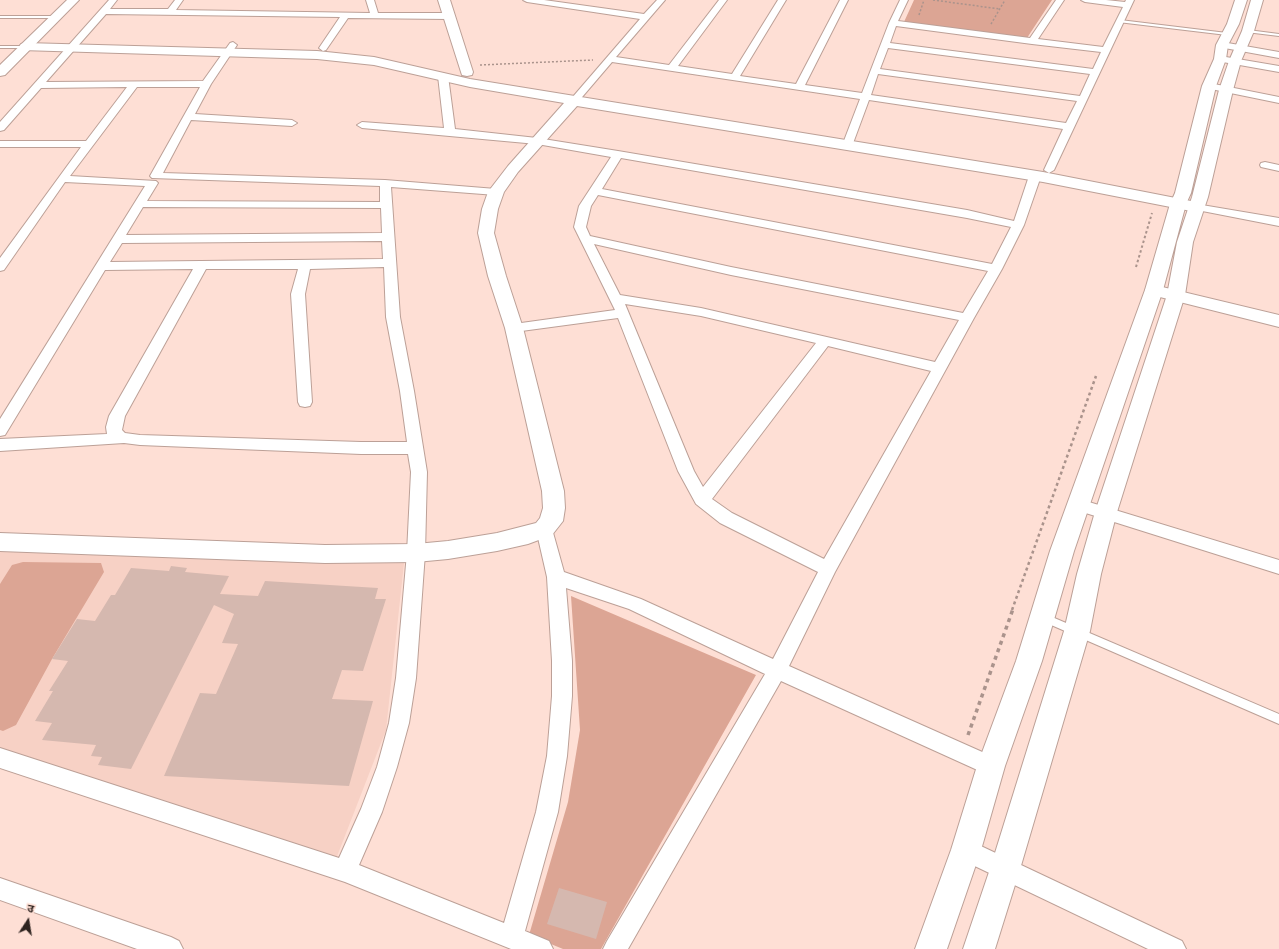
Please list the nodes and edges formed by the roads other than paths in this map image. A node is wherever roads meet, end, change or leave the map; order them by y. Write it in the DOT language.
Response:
graph roads {
  1 [pos="73,0"];
  2 [pos="113,0"];
  3 [pos="179,0"];
  4 [pos="370,0"];
  5 [pos="444,0"];
  6 [pos="527,0"];
  7 [pos="661,0"];
  8 [pos="723,0"];
  9 [pos="782,0"];
  10 [pos="844,0"];
  11 [pos="904,0"];
  12 [pos="1060,0"];
  13 [pos="1085,0"];
  14 [pos="1242,0"];
  15 [pos="1257,0"];
  16 [pos="1129,2"];
  17 [pos="103,11"];
  18 [pos="170,12"];
  19 [pos="346,15"];
  20 [pos="375,15"];
  21 [pos="448,16"];
  22 [pos="0,17"];
  23 [pos="56,17"];
  24 [pos="645,17"];
  25 [pos="1120,21"];
  26 [pos="893,23"];
  27 [pos="1279,35"];
  28 [pos="35,38"];
  29 [pos="1032,41"];
  30 [pos="74,44"];
  31 [pos="885,45"];
  32 [pos="1232,46"];
  33 [pos="0,47"];
  34 [pos="25,48"];
  35 [pos="231,48"];
  36 [pos="323,48"];
  37 [pos="1106,50"];
  38 [pos="1279,55"];
  39 [pos="609,59"];
  40 [pos="672,68"];
  41 [pos="1279,69"];
  42 [pos="874,71"];
  43 [pos="0,72"];
  44 [pos="1095,72"];
  45 [pos="468,73"];
  46 [pos="443,76"];
  47 [pos="734,78"];
  48 [pos="206,84"];
  49 [pos="38,85"];
  50 [pos="134,85"];
  51 [pos="799,88"];
  52 [pos="1218,88"];
  53 [pos="578,97"];
  54 [pos="864,98"];
  55 [pos="1082,99"];
  56 [pos="1279,100"];
  57 [pos="190,117"];
  58 [pos="292,123"];
  59 [pos="362,125"];
  60 [pos="1069,127"];
  61 [pos="0,128"];
  62 [pos="450,132"];
  63 [pos="537,141"];
  64 [pos="848,141"];
  65 [pos="0,144"];
  66 [pos="89,144"];
  67 [pos="618,154"];
  68 [pos="1264,165"];
  69 [pos="1279,168"];
  70 [pos="1049,170"];
  71 [pos="1035,176"];
  72 [pos="62,179"];
  73 [pos="154,179"];
  74 [pos="385,183"];
  75 [pos="595,191"];
  76 [pos="496,192"];
  77 [pos="1189,200"];
  78 [pos="140,204"];
  79 [pos="386,204"];
  80 [pos="1279,222"];
  81 [pos="1018,225"];
  82 [pos="389,237"];
  83 [pos="585,238"];
  84 [pos="120,239"];
  85 [pos="390,263"];
  86 [pos="202,265"];
  87 [pos="305,265"];
  88 [pos="103,266"];
  89 [pos="0,267"];
  90 [pos="996,269"];
  91 [pos="1154,290"];
  92 [pos="1176,295"];
  93 [pos="615,298"];
  94 [pos="623,313"];
  95 [pos="967,318"];
  96 [pos="1279,321"];
  97 [pos="514,328"];
  98 [pos="825,341"];
  99 [pos="939,368"];
  100 [pos="305,402"];
  101 [pos="0,431"];
  102 [pos="124,438"];
  103 [pos="0,445"];
  104 [pos="416,448"];
  105 [pos="702,500"];
  106 [pos="1079,504"];
  107 [pos="1106,512"];
  108 [pos="544,529"];
  109 [pos="0,542"];
  110 [pos="416,553"];
  111 [pos="1279,567"];
  112 [pos="828,569"];
  113 [pos="556,577"];
  114 [pos="1042,616"];
  115 [pos="1077,631"];
  116 [pos="777,670"];
  117 [pos="1279,719"];
  118 [pos="0,758"];
  119 [pos="992,766"];
  120 [pos="966,850"];
  121 [pos="1005,869"];
  122 [pos="345,871"];
  123 [pos="0,889"];
  124 [pos="512,937"];
  125 [pos="170,949"];
  126 [pos="541,949"];
  127 [pos="615,949"];
  128 [pos="931,949"];
  129 [pos="979,949"];
  130 [pos="1174,949"];
  1 -- 23 [label="street"];
  2 -- 17 [label="street"];
  3 -- 18 [label="street"];
  4 -- 20 [label="street"];
  5 -- 21 [label="street"];
  6 -- 24 [label="street"];
  7 -- 24 [label="street"];
  8 -- 40 [label="street"];
  9 -- 47 [label="street"];
  10 -- 51 [label="street"];
  11 -- 26 [label="street"];
  12 -- 29 [label="street"];
  13 -- 16 [label="street"];
  14 -- 32 [label="street"];
  15 -- 32 [label="street"];
  16 -- 25 [label="street"];
  17 -- 18 [label="street"];
  17 -- 30 [label="street"];
  18 -- 19 [label="street"];
  19 -- 20 [label="street"];
  19 -- 36 [label="street"];
  20 -- 21 [label="street"];
  21 -- 45 [label="street"];
  22 -- 23 [label="lane"];
  23 -- 28 [label="street"];
  24 -- 39 [label="street"];
  25 -- 32 [label="lane"];
  25 -- 37 [label="street"];
  26 -- 29 [label="street"];
  26 -- 31 [label="street"];
  27 -- 32 [label="lane"];
  28 -- 30 [label="street"];
  28 -- 34 [label="street"];
  29 -- 37 [label="street"];
  30 -- 34 [label="street"];
  30 -- 35 [label="street"];
  30 -- 49 [label="street"];
  31 -- 42 [label="street"];
  31 -- 44 [label="street"];
  32 -- 38 [label="street"];
  32 -- 41 [label="street"];
  32 -- 52 [label="street"];
  33 -- 34 [label="lane"];
  34 -- 43 [label="street"];
  35 -- 36 [label="street"];
  35 -- 46 [label="street"];
  35 -- 48 [label="street"];
  36 -- 45 [label="street"];
  37 -- 44 [label="street"];
  39 -- 40 [label="street"];
  39 -- 53 [label="street"];
  40 -- 47 [label="street"];
  42 -- 54 [label="street"];
  42 -- 55 [label="street"];
  44 -- 55 [label="street"];
  45 -- 46 [label="street"];
  45 -- 53 [label="street"];
  46 -- 62 [label="street"];
  47 -- 51 [label="street"];
  48 -- 50 [label="street"];
  48 -- 57 [label="street"];
  49 -- 50 [label="street"];
  49 -- 61 [label="street"];
  50 -- 66 [label="street"];
  51 -- 54 [label="street"];
  52 -- 56 [label="street"];
  52 -- 77 [label="street"];
  53 -- 63 [label="street"];
  53 -- 64 [label="street"];
  54 -- 60 [label="street"];
  54 -- 64 [label="street"];
  55 -- 60 [label="street"];
  57 -- 58 [label="street"];
  57 -- 73 [label="street"];
  59 -- 62 [label="street"];
  60 -- 70 [label="street"];
  62 -- 63 [label="street"];
  63 -- 67 [label="street"];
  63 -- 76 [label="street"];
  64 -- 70 [label="street"];
  64 -- 71 [label="street"];
  65 -- 66 [label="street"];
  66 -- 72 [label="street"];
  67 -- 75 [label="street"];
  67 -- 81 [label="street"];
  68 -- 69 [label="street"];
  70 -- 77 [label="street"];
  71 -- 77 [label="street"];
  71 -- 81 [label="street"];
  72 -- 73 [label="street"];
  72 -- 89 [label="street"];
  73 -- 74 [label="street"];
  73 -- 78 [label="street"];
  74 -- 76 [label="street"];
  74 -- 79 [label="street"];
  75 -- 83 [label="street"];
  75 -- 90 [label="street"];
  76 -- 97 [label="street"];
  77 -- 80 [label="street"];
  77 -- 91 [label="street"];
  77 -- 92 [label="street"];
  78 -- 79 [label="street"];
  78 -- 84 [label="street"];
  79 -- 82 [label="street"];
  81 -- 90 [label="street"];
  82 -- 84 [label="street"];
  82 -- 85 [label="street"];
  83 -- 93 [label="street"];
  83 -- 95 [label="street"];
  84 -- 88 [label="street"];
  85 -- 87 [label="street"];
  85 -- 104 [label="street"];
  86 -- 87 [label="street"];
  86 -- 88 [label="street"];
  86 -- 102 [label="street"];
  87 -- 100 [label="street"];
  88 -- 101 [label="street"];
  90 -- 95 [label="street"];
  91 -- 92 [label="street"];
  91 -- 106 [label="street"];
  92 -- 96 [label="street"];
  92 -- 107 [label="street"];
  93 -- 94 [label="street"];
  93 -- 98 [label="street"];
  94 -- 97 [label="street"];
  94 -- 105 [label="street"];
  95 -- 99 [label="street"];
  97 -- 108 [label="street"];
  98 -- 99 [label="street"];
  98 -- 105 [label="street"];
  99 -- 112 [label="street"];
  102 -- 103 [label="street"];
  102 -- 104 [label="street"];
  104 -- 110 [label="street"];
  105 -- 112 [label="street"];
  106 -- 107 [label="street"];
  106 -- 114 [label="street"];
  107 -- 111 [label="street"];
  107 -- 115 [label="street"];
  108 -- 110 [label="street"];
  108 -- 113 [label="street"];
  109 -- 110 [label="street"];
  110 -- 122 [label="street"];
  112 -- 116 [label="street"];
  113 -- 116 [label="street"];
  113 -- 124 [label="street"];
  114 -- 115 [label="lane"];
  114 -- 119 [label="street"];
  115 -- 117 [label="lane"];
  115 -- 121 [label="street"];
  116 -- 119 [label="street"];
  116 -- 127 [label="street"];
  118 -- 122 [label="street"];
  119 -- 120 [label="street"];
  120 -- 121 [label="street"];
  120 -- 128 [label="street"];
  121 -- 129 [label="street"];
  121 -- 130 [label="street"];
  122 -- 124 [label="street"];
  123 -- 125 [label="street"];
  124 -- 126 [label="street"];
}
